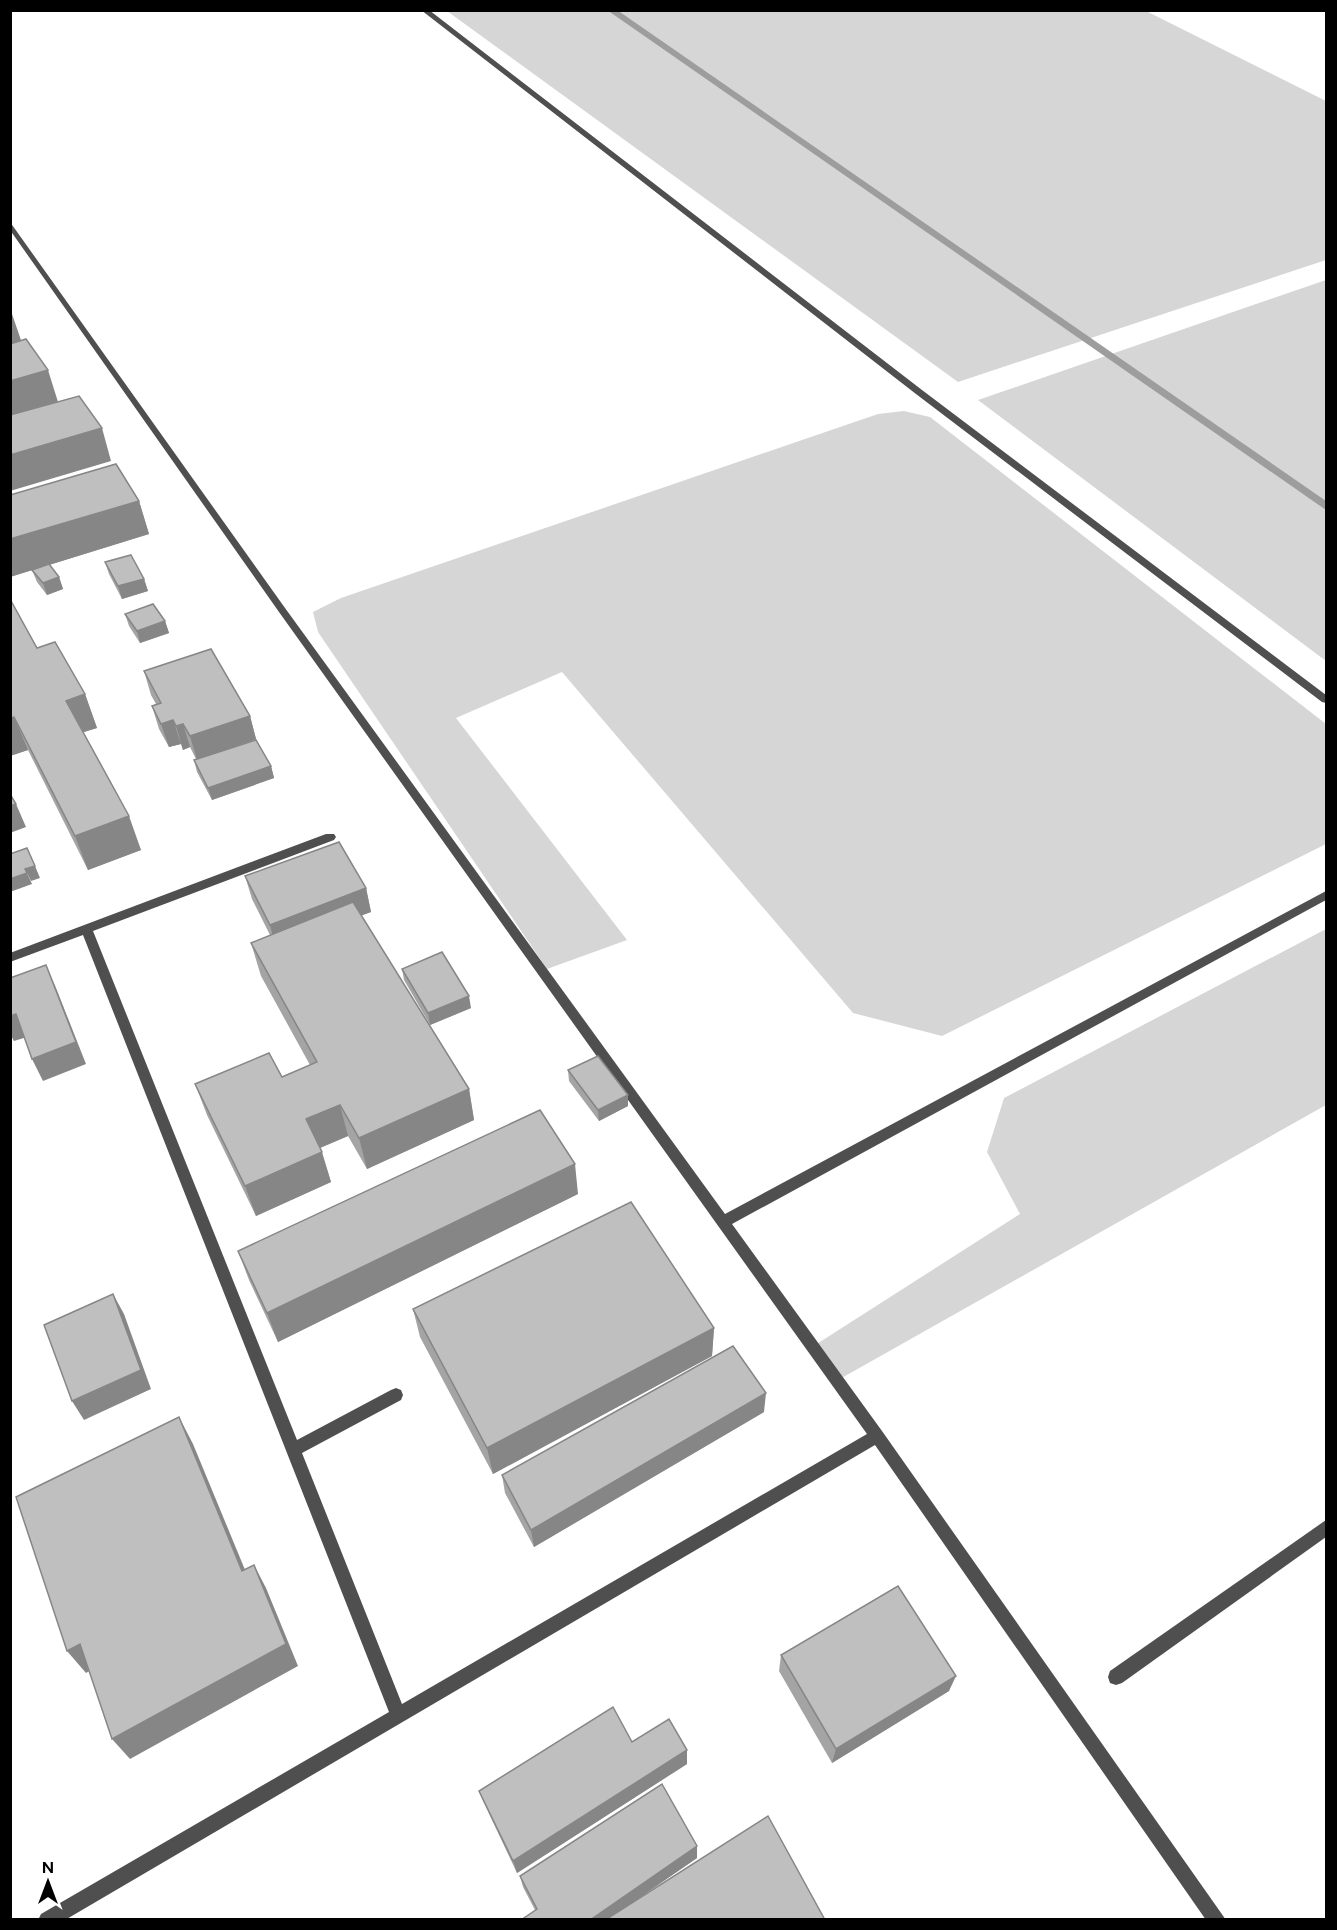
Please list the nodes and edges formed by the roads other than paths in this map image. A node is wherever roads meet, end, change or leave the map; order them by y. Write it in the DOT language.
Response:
graph roads {
  1 [pos="424,10"];
  2 [pos="10,224"];
  3 [pos="1326,700"];
  4 [pos="330,837"];
  5 [pos="1326,895"];
  6 [pos="86,929"];
  7 [pos="10,958"];
  8 [pos="724,1221"];
  9 [pos="396,1395"];
  10 [pos="877,1436"];
  11 [pos="293,1450"];
  12 [pos="1326,1528"];
  13 [pos="1116,1677"];
  14 [pos="398,1714"];
  15 [pos="47,1920"];
  16 [pos="1217,1920"];
  1 -- 3 [label="lane"];
  2 -- 8 [label="lane"];
  4 -- 6 [label="lane"];
  5 -- 8 [label="lane"];
  6 -- 7 [label="lane"];
  6 -- 11 [label="lane"];
  8 -- 10 [label="lane"];
  9 -- 11 [label="lane"];
  10 -- 14 [label="lane"];
  10 -- 16 [label="lane"];
  11 -- 14 [label="lane"];
  12 -- 13 [label="lane"];
  14 -- 15 [label="lane"];
}
